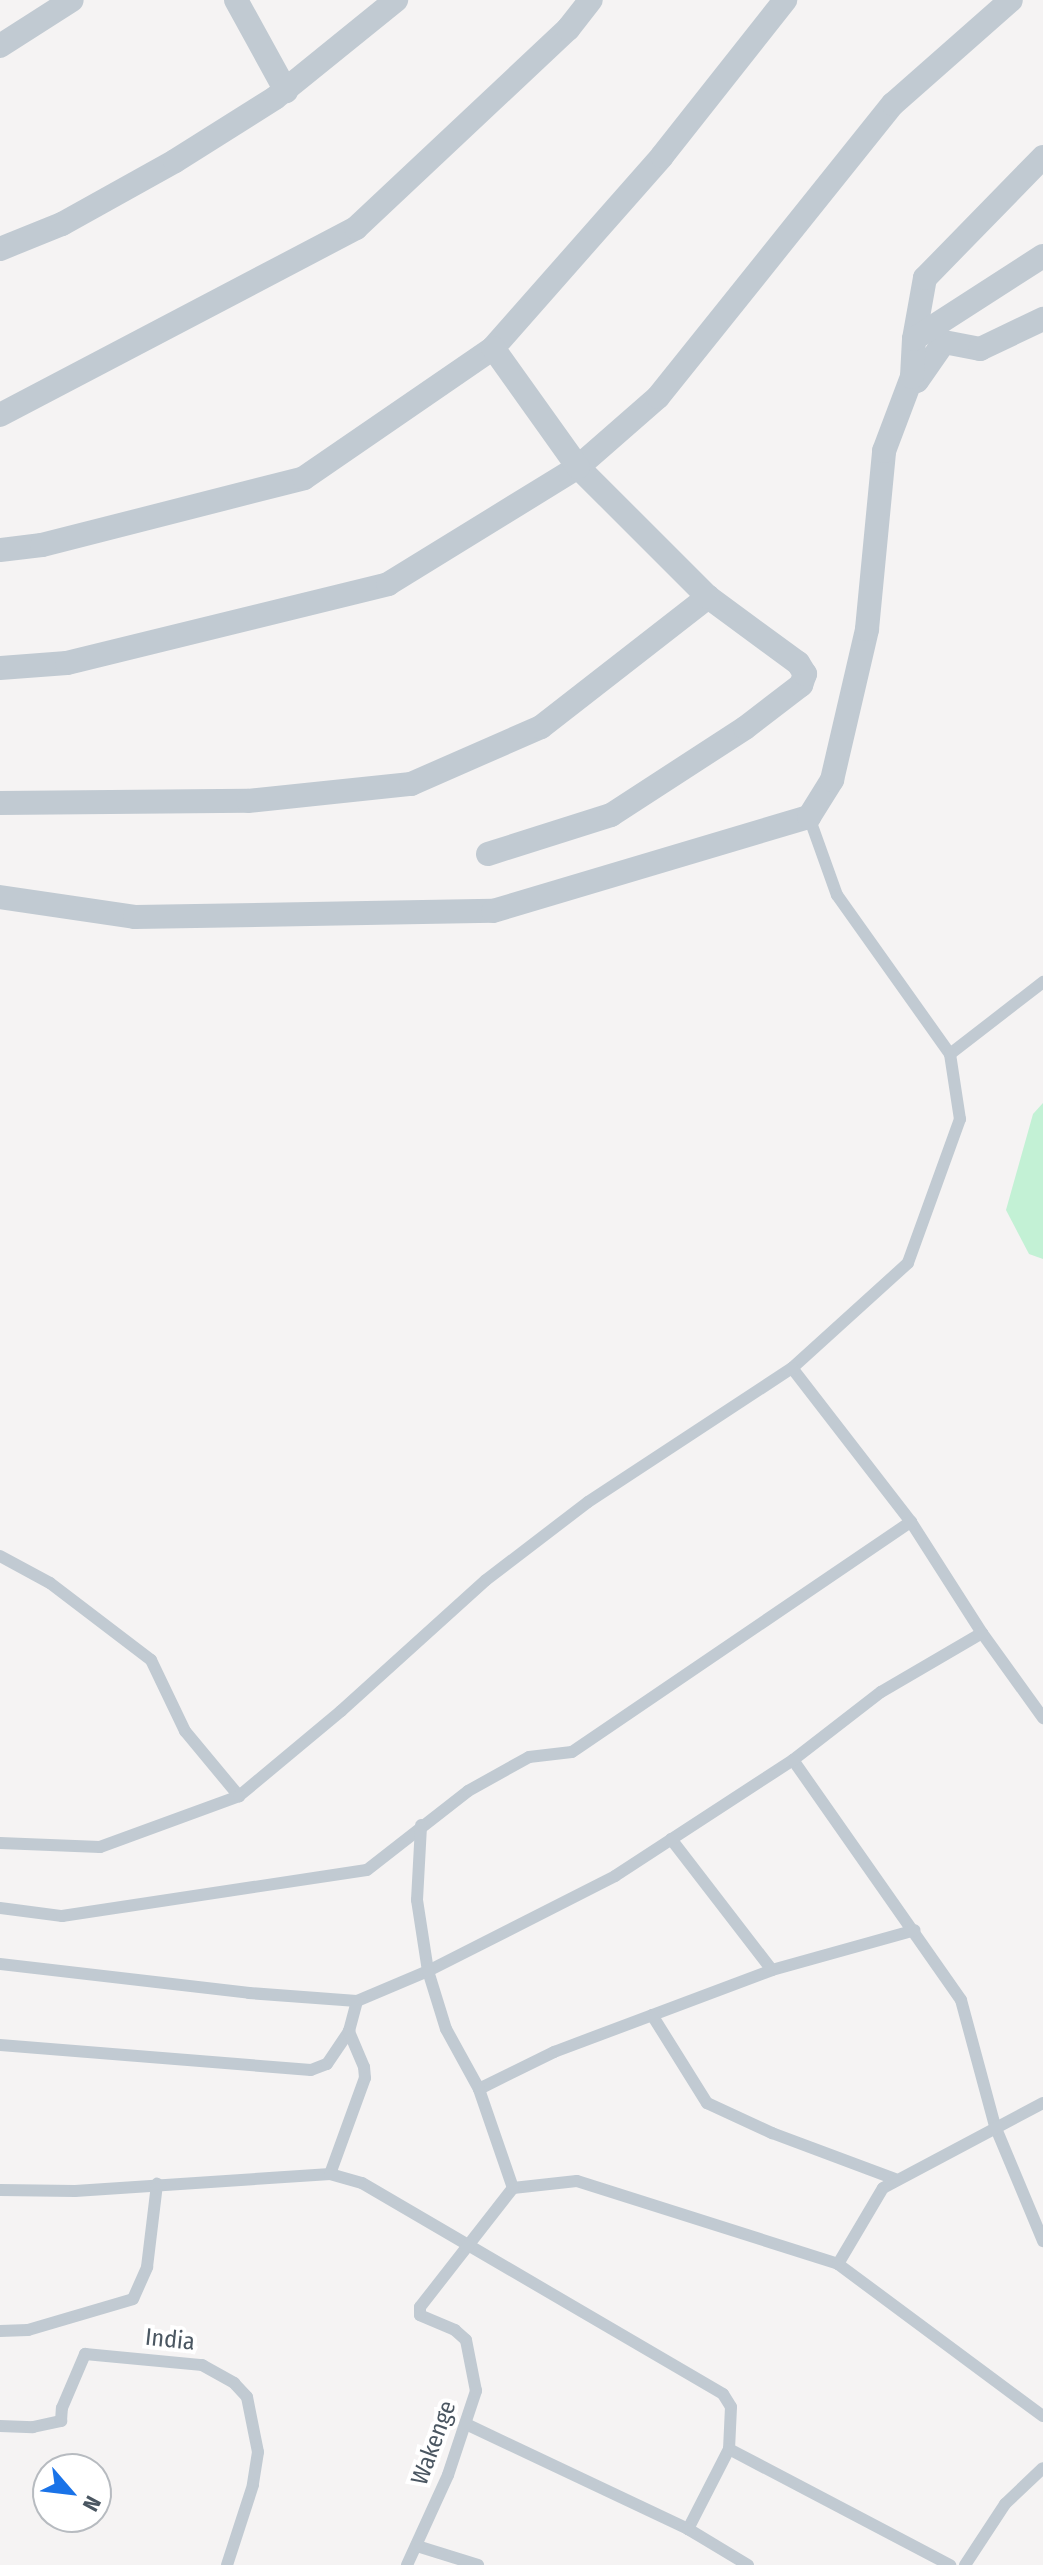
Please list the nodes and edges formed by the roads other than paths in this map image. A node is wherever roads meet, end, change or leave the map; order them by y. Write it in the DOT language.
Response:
graph roads {
  1 [pos="72,0"];
  2 [pos="236,0"];
  3 [pos="396,0"];
  4 [pos="591,0"];
  5 [pos="785,0"];
  6 [pos="1011,0"];
  7 [pos="0,46"];
  8 [pos="286,91"];
  9 [pos="1043,157"];
  10 [pos="0,249"];
  11 [pos="1043,256"];
  12 [pos="1043,319"];
  13 [pos="914,339"];
  14 [pos="493,348"];
  15 [pos="912,377"];
  16 [pos="0,415"];
  17 [pos="578,467"];
  18 [pos="0,550"];
  19 [pos="708,597"];
  20 [pos="0,668"];
  21 [pos="0,803"];
  22 [pos="809,817"];
  23 [pos="488,854"];
  24 [pos="0,897"];
  25 [pos="1043,982"];
  26 [pos="950,1054"];
  27 [pos="792,1368"];
  28 [pos="911,1522"];
  29 [pos="0,1556"];
  30 [pos="982,1633"];
  31 [pos="1043,1718"];
  32 [pos="793,1760"];
  33 [pos="239,1796"];
  34 [pos="421,1825"];
  35 [pos="671,1839"];
  36 [pos="0,1843"];
  37 [pos="0,1908"];
  38 [pos="915,1930"];
  39 [pos="0,1964"];
  40 [pos="772,1970"];
  41 [pos="428,1971"];
  42 [pos="357,2001"];
  43 [pos="652,2015"];
  44 [pos="349,2031"];
  45 [pos="0,2045"];
  46 [pos="479,2089"];
  47 [pos="1043,2103"];
  48 [pos="995,2126"];
  49 [pos="330,2174"];
  50 [pos="895,2179"];
  51 [pos="157,2184"];
  52 [pos="513,2188"];
  53 [pos="0,2190"];
  54 [pos="1043,2241"];
  55 [pos="469,2248"];
  56 [pos="838,2264"];
  57 [pos="0,2331"];
  58 [pos="1043,2416"];
  59 [pos="466,2424"];
  60 [pos="0,2426"];
  61 [pos="729,2449"];
  62 [pos="1043,2468"];
  63 [pos="688,2529"];
  64 [pos="417,2546"];
  65 [pos="227,2565"];
  66 [pos="407,2565"];
  67 [pos="478,2565"];
  68 [pos="748,2565"];
  69 [pos="950,2565"];
  70 [pos="965,2565"];
  1 -- 7 [label="street"];
  2 -- 8 [label="street"];
  3 -- 8 [label="street"];
  4 -- 16 [label="street"];
  5 -- 14 [label="street"];
  6 -- 17 [label="street"];
  8 -- 10 [label="street"];
  9 -- 13 [label="street"];
  11 -- 13 [label="street"];
  12 -- 15 [label="street"];
  13 -- 15 [label="street"];
  14 -- 17 [label="street"];
  14 -- 18 [label="street"];
  15 -- 22 [label="street"];
  17 -- 19 [label="street"];
  17 -- 20 [label="street"];
  19 -- 21 [label="street"];
  19 -- 23 [label="street"];
  22 -- 24 [label="street"];
  22 -- 26 [label="lane"];
  25 -- 26 [label="lane"];
  26 -- 27 [label="lane"];
  27 -- 28 [label="lane"];
  27 -- 33 [label="lane"];
  28 -- 30 [label="lane"];
  28 -- 34 [label="lane"];
  29 -- 33 [label="lane"];
  30 -- 31 [label="lane"];
  30 -- 32 [label="lane"];
  32 -- 35 [label="lane"];
  32 -- 38 [label="lane"];
  33 -- 36 [label="lane"];
  34 -- 37 [label="lane"];
  34 -- 41 [label="lane"];
  35 -- 40 [label="lane"];
  35 -- 41 [label="lane"];
  38 -- 40 [label="lane"];
  38 -- 48 [label="lane"];
  39 -- 42 [label="lane"];
  40 -- 43 [label="lane"];
  41 -- 42 [label="lane"];
  41 -- 46 [label="lane"];
  42 -- 44 [label="lane"];
  43 -- 46 [label="lane"];
  43 -- 50 [label="lane"];
  44 -- 45 [label="lane"];
  44 -- 49 [label="lane"];
  46 -- 52 [label="lane"];
  47 -- 48 [label="lane"];
  48 -- 50 [label="lane"];
  48 -- 54 [label="lane"];
  49 -- 51 [label="lane"];
  49 -- 55 [label="lane"];
  50 -- 56 [label="lane"];
  51 -- 53 [label="lane"];
  51 -- 57 [label="lane"];
  52 -- 55 [label="lane"];
  52 -- 56 [label="lane"];
  55 -- 59 [label="lane, Wakenge"];
  55 -- 61 [label="lane"];
  56 -- 58 [label="lane"];
  59 -- 63 [label="lane"];
  59 -- 64 [label="lane, Wakenge"];
  60 -- 65 [label="lane, India"];
  61 -- 63 [label="lane"];
  61 -- 69 [label="lane"];
  62 -- 70 [label="lane"];
  63 -- 68 [label="lane"];
  64 -- 66 [label="lane, Wakenge"];
  64 -- 67 [label="lane"];
}
